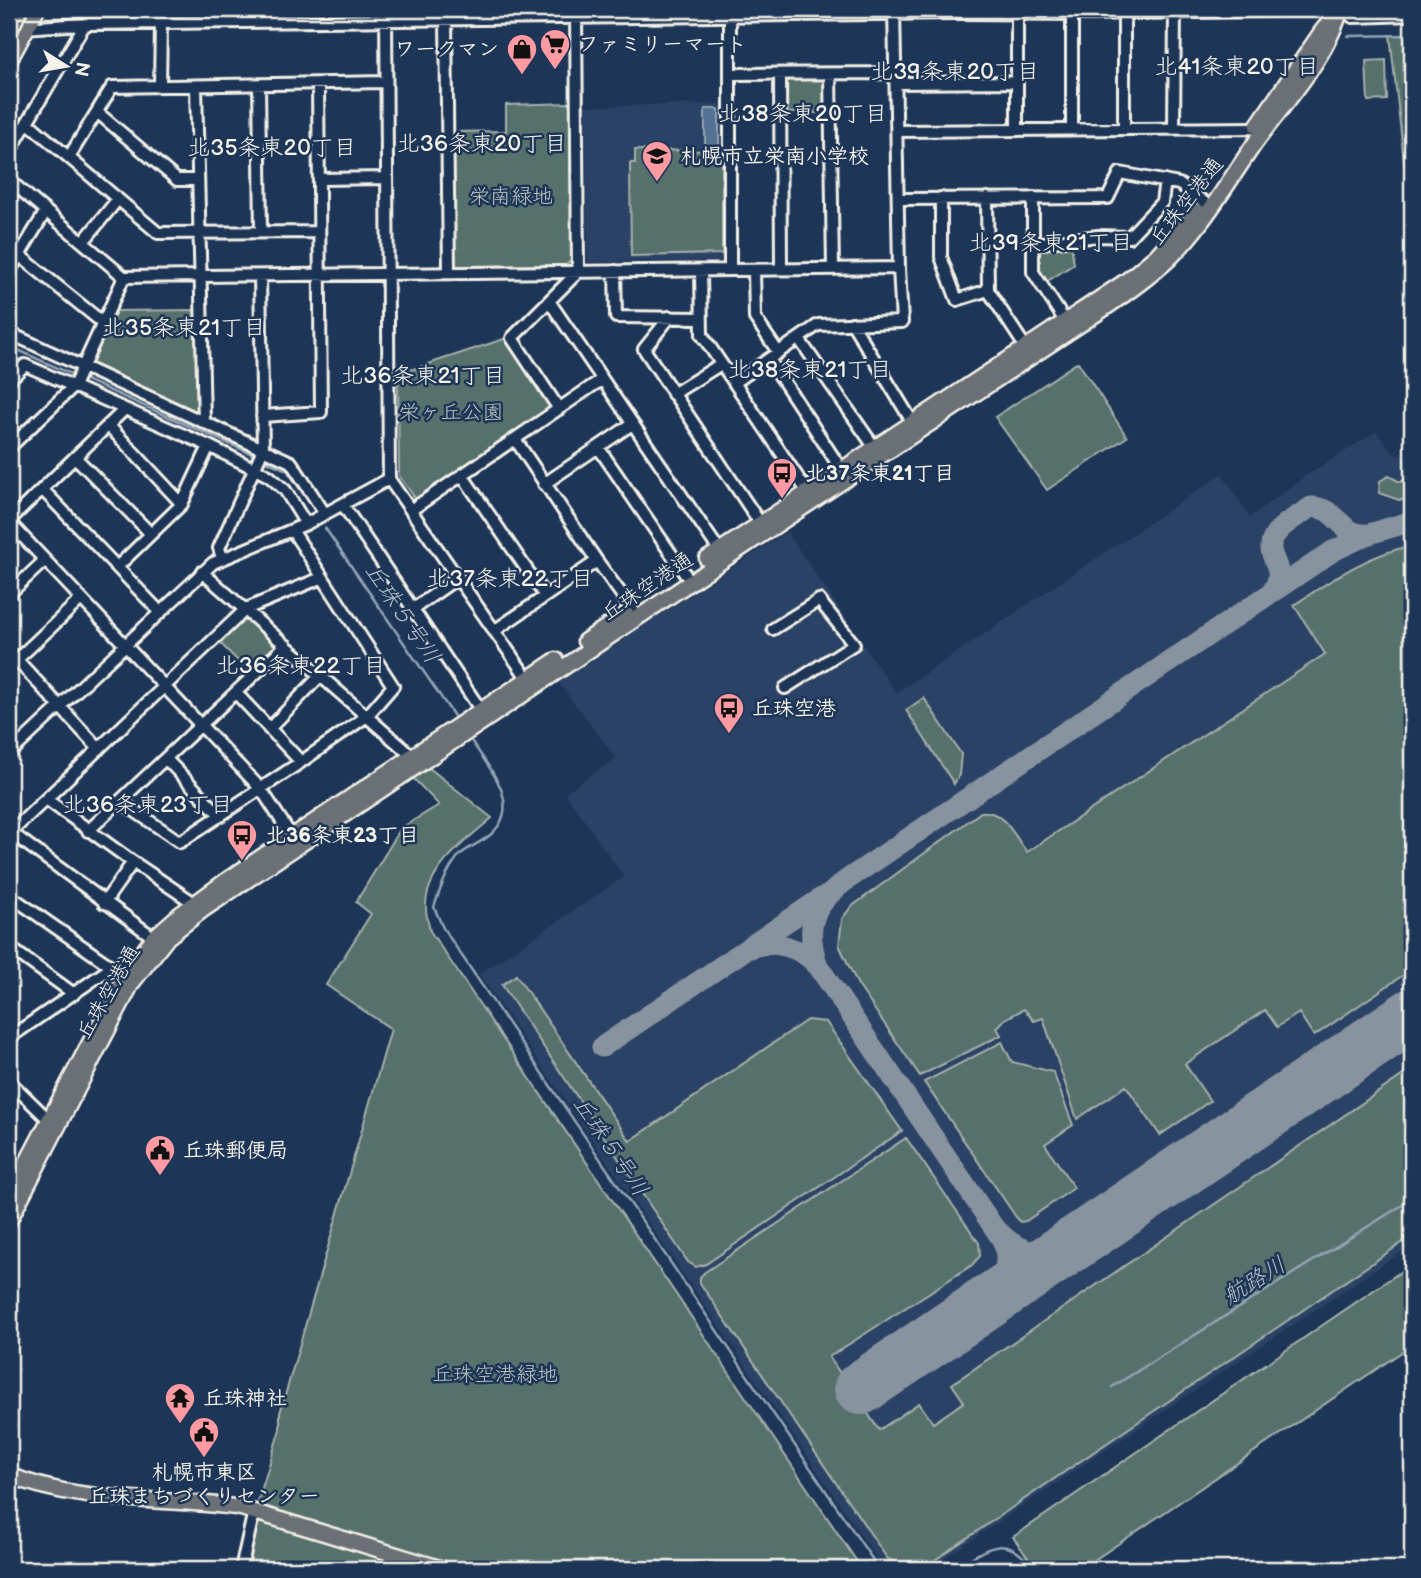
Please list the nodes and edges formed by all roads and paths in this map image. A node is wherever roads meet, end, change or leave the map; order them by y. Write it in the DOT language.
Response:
graph roads {
  1 [pos="19,9"];
  2 [pos="36,9"];
  3 [pos="1341,9"];
  4 [pos="193,10"];
  5 [pos="1175,10"];
  6 [pos="894,11"];
  7 [pos="957,11"];
  8 [pos="1086,11"];
  9 [pos="730,12"];
  10 [pos="1024,12"];
  11 [pos="576,13"];
  12 [pos="1125,13"];
  13 [pos="386,14"];
  14 [pos="1072,14"];
  15 [pos="294,15"];
  16 [pos="1412,15"];
  17 [pos="246,16"];
  18 [pos="443,16"];
  19 [pos="193,22"];
  20 [pos="161,23"];
  21 [pos="85,24"];
  22 [pos="27,27"];
  23 [pos="9,29"];
  24 [pos="9,59"];
  25 [pos="780,74"];
  26 [pos="830,74"];
  27 [pos="730,75"];
  28 [pos="896,78"];
  29 [pos="386,82"];
  30 [pos="1017,82"];
  31 [pos="318,84"];
  32 [pos="259,85"];
  33 [pos="160,86"];
  34 [pos="197,86"];
  35 [pos="97,112"];
  36 [pos="27,122"];
  37 [pos="1124,129"];
  38 [pos="1174,129"];
  39 [pos="1017,130"];
  40 [pos="1072,130"];
  41 [pos="897,131"];
  42 [pos="1259,131"];
  43 [pos="9,153"];
  44 [pos="69,158"];
  45 [pos="387,178"];
  46 [pos="320,179"];
  47 [pos="9,180"];
  48 [pos="198,180"];
  49 [pos="1165,181"];
  50 [pos="941,198"];
  51 [pos="987,198"];
  52 [pos="1032,198"];
  53 [pos="118,199"];
  54 [pos="898,199"];
  55 [pos="1204,202"];
  56 [pos="46,211"];
  57 [pos="261,232"];
  58 [pos="319,232"];
  59 [pos="199,233"];
  60 [pos="82,242"];
  61 [pos="1033,244"];
  62 [pos="19,255"];
  63 [pos="899,268"];
  64 [pos="781,269"];
  65 [pos="833,269"];
  66 [pos="730,270"];
  67 [pos="754,270"];
  68 [pos="615,271"];
  69 [pos="701,271"];
  70 [pos="9,272"];
  71 [pos="578,272"];
  72 [pos="449,273"];
  73 [pos="388,274"];
  74 [pos="319,275"];
  75 [pos="260,276"];
  76 [pos="124,277"];
  77 [pos="200,277"];
  78 [pos="988,290"];
  79 [pos="550,301"];
  80 [pos="670,317"];
  81 [pos="701,318"];
  82 [pos="1065,321"];
  83 [pos="103,323"];
  84 [pos="852,323"];
  85 [pos="9,333"];
  86 [pos="799,339"];
  87 [pos="1026,348"];
  88 [pos="774,356"];
  89 [pos="721,364"];
  90 [pos="83,367"];
  91 [pos="9,380"];
  92 [pos="601,380"];
  93 [pos="734,383"];
  94 [pos="74,386"];
  95 [pos="673,394"];
  96 [pos="125,409"];
  97 [pos="559,409"];
  98 [pos="262,416"];
  99 [pos="204,421"];
  100 [pos="632,424"];
  101 [pos="108,425"];
  102 [pos="915,427"];
  103 [pos="515,439"];
  104 [pos="209,446"];
  105 [pos="598,447"];
  106 [pos="9,448"];
  107 [pos="262,449"];
  108 [pos="877,452"];
  109 [pos="75,457"];
  110 [pos="253,468"];
  111 [pos="841,469"];
  112 [pos="462,475"];
  113 [pos="389,479"];
  114 [pos="544,484"];
  115 [pos="42,489"];
  116 [pos="810,496"];
  117 [pos="182,504"];
  118 [pos="342,505"];
  119 [pos="411,510"];
  120 [pos="325,514"];
  121 [pos="9,521"];
  122 [pos="760,523"];
  123 [pos="306,524"];
  124 [pos="292,530"];
  125 [pos="151,534"];
  126 [pos="722,555"];
  127 [pos="222,558"];
  128 [pos="45,560"];
  129 [pos="597,561"];
  130 [pos="117,567"];
  131 [pos="202,572"];
  132 [pos="685,574"];
  133 [pos="459,577"];
  134 [pos="321,578"];
  135 [pos="9,594"];
  136 [pos="545,596"];
  137 [pos="82,599"];
  138 [pos="246,609"];
  139 [pos="413,609"];
  140 [pos="160,612"];
  141 [pos="636,613"];
  142 [pos="773,629"];
  143 [pos="494,631"];
  144 [pos="125,645"];
  145 [pos="286,645"];
  146 [pos="13,664"];
  147 [pos="321,675"];
  148 [pos="530,683"];
  149 [pos="164,686"];
  150 [pos="785,688"];
  151 [pos="236,693"];
  152 [pos="59,706"];
  153 [pos="480,709"];
  154 [pos="367,716"];
  155 [pos="201,725"];
  156 [pos="270,729"];
  157 [pos="99,749"];
  158 [pos="9,754"];
  159 [pos="412,756"];
  160 [pos="166,759"];
  161 [pos="301,762"];
  162 [pos="261,789"];
  163 [pos="46,799"];
  164 [pos="120,801"];
  165 [pos="221,816"];
  166 [pos="88,831"];
  167 [pos="9,833"];
  168 [pos="295,841"];
  169 [pos="133,862"];
  170 [pos="9,895"];
  171 [pos="104,903"];
  172 [pos="199,907"];
  173 [pos="158,940"];
  174 [pos="9,947"];
  175 [pos="141,962"];
  176 [pos="112,967"];
  177 [pos="75,993"];
  178 [pos="9,1038"];
  179 [pos="9,1081"];
  180 [pos="49,1120"];
  181 [pos="9,1196"];
  182 [pos="9,1220"];
  183 [pos="9,1475"];
  184 [pos="254,1511"];
  185 [pos="241,1569"];
  186 [pos="443,1569"];
  1 -- 23 [label="highway, bridge"];
  2 -- 22 [label="highway"];
  3 -- 5 [label="street"];
  3 -- 16 [label="street"];
  3 -- 42 [label="main road, 丘珠空港通"];
  4 -- 19 [label="street"];
  5 -- 12 [label="street"];
  5 -- 38 [label="street"];
  6 -- 7 [label="street"];
  6 -- 9 [label="street"];
  6 -- 28 [label="street"];
  7 -- 10 [label="street"];
  8 -- 12 [label="street"];
  8 -- 14 [label="street"];
  9 -- 11 [label="street"];
  9 -- 27 [label="street"];
  10 -- 14 [label="street"];
  10 -- 30 [label="street"];
  11 -- 18 [label="street"];
  11 -- 71 [label="street"];
  12 -- 37 [label="street"];
  13 -- 15 [label="street"];
  13 -- 18 [label="street"];
  13 -- 29 [label="street"];
  14 -- 40 [label="street"];
  15 -- 17 [label="street"];
  17 -- 19 [label="street"];
  18 -- 72 [label="street"];
  19 -- 20 [label="street"];
  20 -- 21 [label="street"];
  20 -- 33 [label="street"];
  21 -- 22 [label="street"];
  21 -- 36 [label="street"];
  22 -- 23 [label="street"];
  22 -- 24 [label="highway"];
  25 -- 26 [label="street"];
  25 -- 27 [label="street"];
  25 -- 64 [label="street"];
  26 -- 28 [label="street"];
  26 -- 65 [label="street"];
  27 -- 66 [label="street"];
  28 -- 30 [label="street"];
  28 -- 41 [label="street"];
  29 -- 31 [label="street"];
  29 -- 45 [label="street"];
  30 -- 39 [label="street"];
  31 -- 32 [label="street"];
  31 -- 46 [label="street"];
  32 -- 34 [label="street"];
  32 -- 57 [label="street"];
  33 -- 34 [label="street"];
  33 -- 35 [label="street"];
  34 -- 48 [label="street"];
  35 -- 44 [label="street"];
  35 -- 48 [label="street"];
  36 -- 43 [label="street"];
  36 -- 44 [label="street"];
  37 -- 38 [label="street"];
  37 -- 40 [label="street"];
  38 -- 42 [label="street"];
  39 -- 40 [label="street"];
  39 -- 41 [label="street"];
  41 -- 54 [label="street"];
  42 -- 55 [label="main road, 丘珠空港通"];
  42 -- 102 [label="main road, 丘珠空港通"];
  44 -- 53 [label="street"];
  45 -- 46 [label="street"];
  45 -- 73 [label="street"];
  46 -- 58 [label="street"];
  47 -- 56 [label="street"];
  48 -- 59 [label="street"];
  49 -- 52 [label="street"];
  49 -- 55 [label="street"];
  49 -- 61 [label="street"];
  50 -- 51 [label="street"];
  50 -- 54 [label="street"];
  50 -- 78 [label="street"];
  51 -- 52 [label="street"];
  51 -- 78 [label="street"];
  52 -- 61 [label="street"];
  53 -- 59 [label="street"];
  53 -- 60 [label="street"];
  54 -- 63 [label="street"];
  55 -- 82 [label="main road, 丘珠空港通"];
  56 -- 60 [label="street"];
  56 -- 62 [label="street"];
  57 -- 58 [label="street"];
  57 -- 59 [label="street"];
  58 -- 74 [label="street"];
  59 -- 77 [label="street"];
  60 -- 76 [label="street"];
  61 -- 82 [label="street"];
  62 -- 70 [label="street"];
  62 -- 83 [label="street"];
  63 -- 65 [label="street"];
  63 -- 84 [label="street"];
  64 -- 65 [label="street"];
  64 -- 67 [label="street"];
  66 -- 67 [label="street"];
  66 -- 69 [label="street"];
  67 -- 88 [label="street"];
  68 -- 69 [label="street"];
  68 -- 71 [label="street"];
  68 -- 80 [label="street"];
  69 -- 81 [label="street"];
  71 -- 72 [label="street"];
  71 -- 79 [label="street"];
  72 -- 73 [label="street"];
  73 -- 74 [label="street"];
  73 -- 113 [label="street"];
  74 -- 75 [label="street"];
  74 -- 98 [label="street"];
  75 -- 77 [label="street"];
  75 -- 98 [label="street"];
  76 -- 77 [label="street"];
  76 -- 83 [label="street"];
  77 -- 99 [label="street"];
  78 -- 87 [label="street"];
  79 -- 92 [label="street"];
  79 -- 97 [label="street"];
  80 -- 81 [label="street"];
  80 -- 95 [label="street"];
  81 -- 89 [label="street"];
  82 -- 87 [label="main road, 丘珠空港通"];
  83 -- 90 [label="street"];
  84 -- 86 [label="street"];
  84 -- 102 [label="street"];
  85 -- 90 [label="street"];
  86 -- 88 [label="street"];
  86 -- 108 [label="street"];
  87 -- 102 [label="main road, 丘珠空港通"];
  88 -- 93 [label="street"];
  88 -- 111 [label="street"];
  89 -- 93 [label="street"];
  89 -- 95 [label="street"];
  90 -- 94 [label="street"];
  90 -- 99 [label="street"];
  91 -- 94 [label="street"];
  92 -- 97 [label="street"];
  92 -- 100 [label="street"];
  93 -- 116 [label="street"];
  94 -- 96 [label="street"];
  94 -- 106 [label="street"];
  95 -- 122 [label="street"];
  96 -- 101 [label="street"];
  96 -- 104 [label="street"];
  97 -- 103 [label="street"];
  98 -- 107 [label="street"];
  99 -- 107 [label="street"];
  100 -- 105 [label="street"];
  100 -- 126 [label="street"];
  101 -- 109 [label="street"];
  101 -- 117 [label="street"];
  102 -- 108 [label="main road, 丘珠空港通"];
  103 -- 112 [label="street"];
  103 -- 114 [label="street"];
  104 -- 110 [label="street"];
  104 -- 117 [label="street"];
  105 -- 114 [label="street"];
  105 -- 132 [label="street"];
  107 -- 110 [label="street"];
  107 -- 120 [label="street"];
  108 -- 111 [label="main road, 丘珠空港通"];
  108 -- 116 [label="main road, 丘珠空港通"];
  109 -- 115 [label="street"];
  109 -- 125 [label="street"];
  110 -- 123 [label="street"];
  110 -- 127 [label="street"];
  111 -- 116 [label="main road, 丘珠空港通"];
  112 -- 119 [label="street"];
  112 -- 136 [label="street"];
  113 -- 118 [label="street"];
  113 -- 119 [label="street"];
  114 -- 129 [label="street"];
  115 -- 121 [label="street"];
  115 -- 130 [label="street"];
  116 -- 122 [label="main road, 丘珠空港通"];
  116 -- 126 [label="main road, 丘珠空港通"];
  117 -- 125 [label="street"];
  118 -- 120 [label="street"];
  118 -- 139 [label="street"];
  119 -- 133 [label="street"];
  120 -- 123 [label="street"];
  121 -- 128 [label="street"];
  122 -- 126 [label="main road, 丘珠空港通"];
  123 -- 124 [label="street"];
  124 -- 127 [label="street"];
  124 -- 134 [label="street"];
  125 -- 130 [label="street"];
  126 -- 132 [label="main road, 丘珠空港通"];
  126 -- 141 [label="main road, 丘珠空港通"];
  127 -- 131 [label="street"];
  128 -- 135 [label="street"];
  128 -- 137 [label="street"];
  129 -- 136 [label="street"];
  129 -- 141 [label="street"];
  130 -- 140 [label="street"];
  131 -- 138 [label="street"];
  131 -- 140 [label="street"];
  132 -- 141 [label="main road, 丘珠空港通"];
  133 -- 139 [label="street"];
  133 -- 143 [label="street"];
  134 -- 138 [label="street"];
  134 -- 154 [label="street"];
  136 -- 143 [label="street"];
  137 -- 144 [label="street"];
  137 -- 146 [label="street"];
  138 -- 145 [label="street"];
  138 -- 149 [label="street"];
  139 -- 153 [label="street"];
  140 -- 144 [label="street"];
  141 -- 148 [label="main road, 丘珠空港通"];
  142 -- 150 [label="street"];
  143 -- 148 [label="street"];
  144 -- 149 [label="street"];
  144 -- 152 [label="street"];
  145 -- 147 [label="street"];
  145 -- 151 [label="street"];
  146 -- 152 [label="street"];
  147 -- 154 [label="street"];
  147 -- 156 [label="street"];
  148 -- 153 [label="main road, 丘珠空港通"];
  148 -- 168 [label="main road, 丘珠空港通"];
  149 -- 155 [label="street"];
  149 -- 157 [label="street"];
  151 -- 155 [label="street"];
  151 -- 156 [label="street"];
  152 -- 157 [label="street"];
  152 -- 158 [label="street"];
  153 -- 159 [label="main road, 丘珠空港通"];
  154 -- 159 [label="street"];
  154 -- 161 [label="street"];
  155 -- 160 [label="street"];
  155 -- 162 [label="street"];
  156 -- 161 [label="street"];
  157 -- 163 [label="street"];
  159 -- 168 [label="main road, 丘珠空港通"];
  160 -- 164 [label="street"];
  160 -- 165 [label="street"];
  161 -- 162 [label="street"];
  162 -- 165 [label="street"];
  162 -- 168 [label="street"];
  163 -- 166 [label="street"];
  163 -- 167 [label="street"];
  164 -- 165 [label="street"];
  164 -- 166 [label="street"];
  166 -- 169 [label="street"];
  167 -- 171 [label="street"];
  168 -- 172 [label="main road, 丘珠空港通"];
  169 -- 171 [label="street"];
  169 -- 172 [label="street"];
  170 -- 176 [label="street"];
  171 -- 173 [label="street"];
  172 -- 173 [label="main road, 丘珠空港通"];
  173 -- 175 [label="main road, 丘珠空港通"];
  174 -- 177 [label="street"];
  175 -- 176 [label="street"];
  175 -- 180 [label="main road, 丘珠空港通"];
  175 -- 182 [label="main road, 丘珠空港通"];
  176 -- 177 [label="street"];
  177 -- 178 [label="street"];
  179 -- 180 [label="street"];
  180 -- 181 [label="main road, 丘珠空港通"];
  183 -- 184 [label="main road"];
  184 -- 185 [label="street"];
  184 -- 186 [label="main road"];
}
